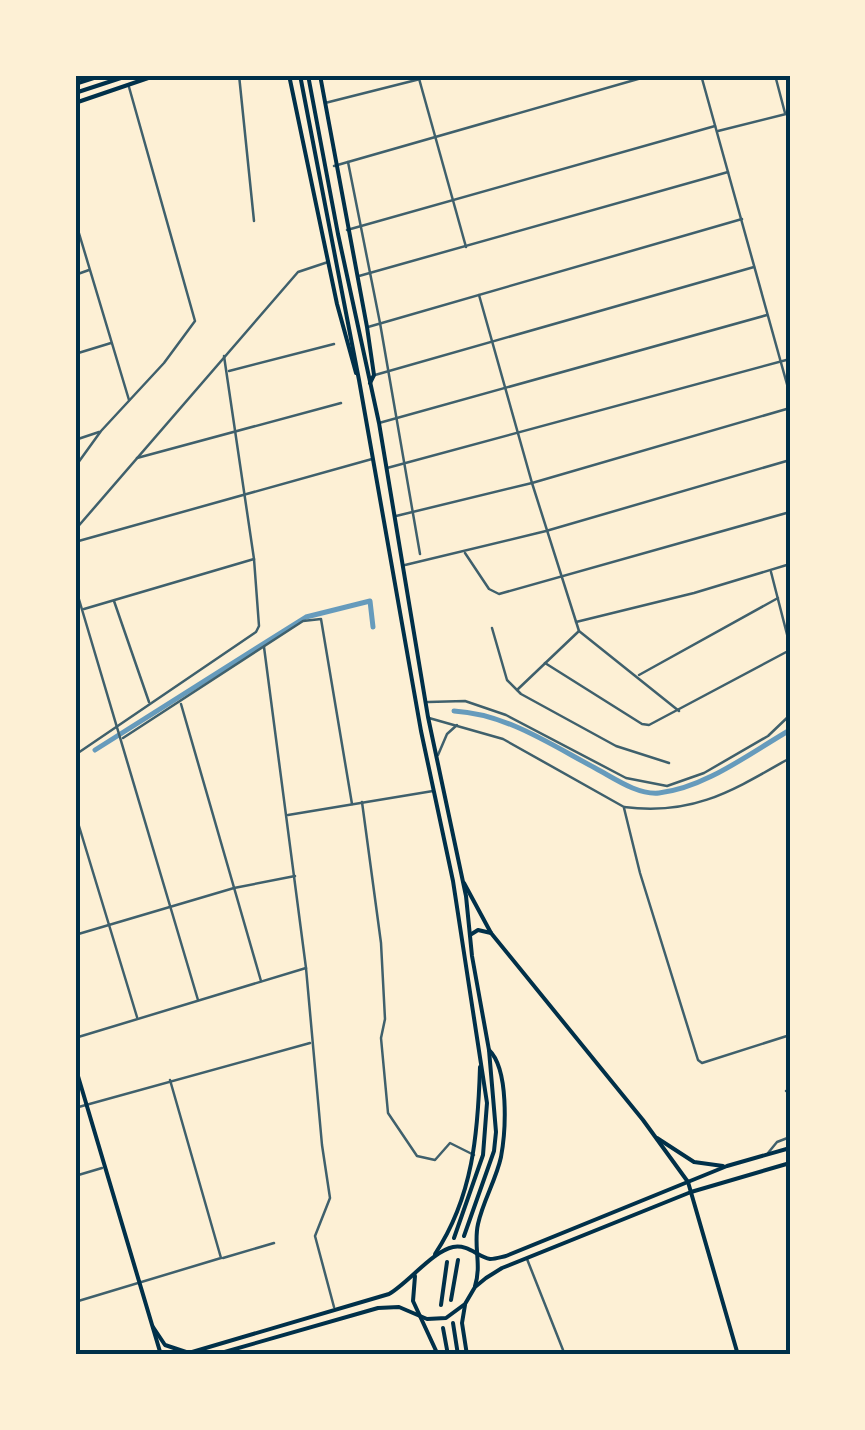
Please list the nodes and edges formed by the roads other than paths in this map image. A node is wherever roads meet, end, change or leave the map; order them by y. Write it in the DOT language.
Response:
graph roads {
  1 [pos="103,75"];
  2 [pos="130,75"];
  3 [pos="158,75"];
  4 [pos="239,75"];
  5 [pos="289,75"];
  6 [pos="300,75"];
  7 [pos="308,75"];
  8 [pos="320,75"];
  9 [pos="436,75"];
  10 [pos="652,75"];
  11 [pos="701,75"];
  12 [pos="775,75"];
  13 [pos="418,77"];
  14 [pos="75,84"];
  15 [pos="128,85"];
  16 [pos="75,93"];
  17 [pos="75,102"];
  18 [pos="324,103"];
  19 [pos="788,114"];
  20 [pos="716,129"];
  21 [pos="436,138"];
  22 [pos="348,162"];
  23 [pos="334,166"];
  24 [pos="728,172"];
  25 [pos="453,198"];
  26 [pos="75,220"];
  27 [pos="742,220"];
  28 [pos="254,221"];
  29 [pos="361,226"];
  30 [pos="347,230"];
  31 [pos="466,247"];
  32 [pos="328,262"];
  33 [pos="754,267"];
  34 [pos="90,270"];
  35 [pos="370,273"];
  36 [pos="75,274"];
  37 [pos="358,276"];
  38 [pos="479,295"];
  39 [pos="767,314"];
  40 [pos="380,323"];
  41 [pos="367,327"];
  42 [pos="492,341"];
  43 [pos="111,344"];
  44 [pos="334,344"];
  45 [pos="75,354"];
  46 [pos="224,356"];
  47 [pos="790,358"];
  48 [pos="781,361"];
  49 [pos="228,372"];
  50 [pos="387,372"];
  51 [pos="374,376"];
  52 [pos="359,380"];
  53 [pos="370,383"];
  54 [pos="504,388"];
  55 [pos="790,395"];
  56 [pos="130,401"];
  57 [pos="341,403"];
  58 [pos="790,408"];
  59 [pos="397,420"];
  60 [pos="379,423"];
  61 [pos="100,431"];
  62 [pos="237,431"];
  63 [pos="517,434"];
  64 [pos="75,440"];
  65 [pos="373,458"];
  66 [pos="135,459"];
  67 [pos="790,460"];
  68 [pos="404,464"];
  69 [pos="75,467"];
  70 [pos="388,468"];
  71 [pos="532,484"];
  72 [pos="246,496"];
  73 [pos="790,512"];
  74 [pos="413,514"];
  75 [pos="396,516"];
  76 [pos="75,530"];
  77 [pos="546,531"];
  78 [pos="75,542"];
  79 [pos="464,552"];
  80 [pos="420,554"];
  81 [pos="254,558"];
  82 [pos="790,564"];
  83 [pos="405,565"];
  84 [pos="770,570"];
  85 [pos="561,579"];
  86 [pos="75,586"];
  87 [pos="778,598"];
  88 [pos="114,600"];
  89 [pos="83,609"];
  90 [pos="576,622"];
  91 [pos="492,628"];
  92 [pos="579,631"];
  93 [pos="264,646"];
  94 [pos="790,648"];
  95 [pos="545,663"];
  96 [pos="638,676"];
  97 [pos="516,690"];
  98 [pos="181,702"];
  99 [pos="426,702"];
  100 [pos="149,703"];
  101 [pos="678,711"];
  102 [pos="790,715"];
  103 [pos="428,717"];
  104 [pos="458,724"];
  105 [pos="118,727"];
  106 [pos="122,739"];
  107 [pos="75,755"];
  108 [pos="790,758"];
  109 [pos="437,761"];
  110 [pos="669,762"];
  111 [pos="434,790"];
  112 [pos="362,802"];
  113 [pos="352,804"];
  114 [pos="624,806"];
  115 [pos="75,812"];
  116 [pos="287,815"];
  117 [pos="295,876"];
  118 [pos="462,878"];
  119 [pos="234,888"];
  120 [pos="170,907"];
  121 [pos="110,926"];
  122 [pos="492,933"];
  123 [pos="75,935"];
  124 [pos="470,935"];
  125 [pos="306,968"];
  126 [pos="261,982"];
  127 [pos="198,1000"];
  128 [pos="138,1019"];
  129 [pos="790,1035"];
  130 [pos="75,1038"];
  131 [pos="312,1042"];
  132 [pos="489,1050"];
  133 [pos="480,1058"];
  134 [pos="75,1066"];
  135 [pos="170,1080"];
  136 [pos="86,1104"];
  137 [pos="75,1108"];
  138 [pos="790,1137"];
  139 [pos="657,1138"];
  140 [pos="790,1148"];
  141 [pos="768,1154"];
  142 [pos="474,1155"];
  143 [pos="789,1163"];
  144 [pos="728,1166"];
  145 [pos="105,1168"];
  146 [pos="75,1176"];
  147 [pos="688,1182"];
  148 [pos="692,1192"];
  149 [pos="464,1236"];
  150 [pos="454,1238"];
  151 [pos="274,1243"];
  152 [pos="475,1252"];
  153 [pos="433,1257"];
  154 [pos="221,1258"];
  155 [pos="527,1258"];
  156 [pos="458,1260"];
  157 [pos="448,1262"];
  158 [pos="415,1276"];
  159 [pos="140,1284"];
  160 [pos="475,1287"];
  161 [pos="451,1300"];
  162 [pos="75,1302"];
  163 [pos="465,1304"];
  164 [pos="441,1305"];
  165 [pos="334,1308"];
  166 [pos="420,1314"];
  167 [pos="453,1323"];
  168 [pos="153,1326"];
  169 [pos="443,1328"];
  170 [pos="185,1354"];
  171 [pos="161,1355"];
  172 [pos="214,1355"];
  173 [pos="438,1355"];
  174 [pos="448,1355"];
  175 [pos="458,1355"];
  176 [pos="467,1355"];
  177 [pos="565,1355"];
  178 [pos="738,1355"];
  1 -- 14 [label="main road"];
  2 -- 16 [label="main road"];
  3 -- 15 [label="main road"];
  4 -- 28 [label="street"];
  5 -- 32 [label="main road"];
  6 -- 52 [label="main road"];
  7 -- 53 [label="main road"];
  8 -- 18 [label="main road"];
  9 -- 13 [label="street"];
  10 -- 21 [label="street"];
  11 -- 20 [label="street"];
  12 -- 19 [label="street"];
  13 -- 18 [label="street"];
  13 -- 21 [label="street"];
  15 -- 17 [label="main road"];
  15 -- 56 [label="street"];
  18 -- 23 [label="main road"];
  19 -- 20 [label="street"];
  20 -- 24 [label="street"];
  20 -- 25 [label="street"];
  21 -- 22 [label="street"];
  21 -- 25 [label="street"];
  22 -- 23 [label="street"];
  22 -- 29 [label="street"];
  23 -- 30 [label="main road"];
  24 -- 27 [label="street"];
  24 -- 31 [label="street"];
  25 -- 29 [label="street"];
  25 -- 31 [label="street"];
  26 -- 34 [label="street"];
  27 -- 33 [label="street"];
  27 -- 38 [label="street"];
  29 -- 30 [label="street"];
  29 -- 35 [label="street"];
  30 -- 37 [label="main road"];
  31 -- 35 [label="street"];
  32 -- 46 [label="street"];
  32 -- 52 [label="main road"];
  33 -- 39 [label="street"];
  33 -- 42 [label="street"];
  34 -- 36 [label="street"];
  34 -- 43 [label="street"];
  35 -- 37 [label="street"];
  35 -- 40 [label="street"];
  37 -- 41 [label="main road"];
  38 -- 40 [label="street"];
  38 -- 42 [label="street"];
  39 -- 48 [label="street"];
  39 -- 54 [label="street"];
  40 -- 41 [label="street"];
  40 -- 50 [label="street"];
  41 -- 51 [label="main road"];
  42 -- 50 [label="street"];
  42 -- 54 [label="street"];
  43 -- 45 [label="street"];
  43 -- 56 [label="street"];
  44 -- 49 [label="street"];
  46 -- 49 [label="street"];
  46 -- 66 [label="street"];
  47 -- 48 [label="street"];
  48 -- 55 [label="street"];
  48 -- 63 [label="street"];
  49 -- 62 [label="street"];
  50 -- 51 [label="street"];
  50 -- 59 [label="street"];
  51 -- 53 [label="main road"];
  52 -- 65 [label="main road"];
  53 -- 60 [label="main road"];
  54 -- 59 [label="street"];
  54 -- 63 [label="street"];
  56 -- 61 [label="street"];
  57 -- 62 [label="street"];
  58 -- 71 [label="street"];
  59 -- 60 [label="street"];
  59 -- 68 [label="street"];
  60 -- 70 [label="main road"];
  61 -- 64 [label="street"];
  61 -- 69 [label="street"];
  62 -- 66 [label="street"];
  62 -- 72 [label="street"];
  63 -- 68 [label="street"];
  63 -- 71 [label="street"];
  65 -- 72 [label="street"];
  65 -- 111 [label="main road"];
  66 -- 76 [label="street"];
  67 -- 77 [label="street"];
  68 -- 70 [label="street"];
  68 -- 74 [label="street"];
  70 -- 75 [label="main road"];
  71 -- 74 [label="street"];
  71 -- 77 [label="street"];
  72 -- 78 [label="street"];
  72 -- 81 [label="street"];
  73 -- 85 [label="street"];
  74 -- 75 [label="street"];
  74 -- 80 [label="street"];
  75 -- 83 [label="main road"];
  77 -- 79 [label="street"];
  77 -- 85 [label="street"];
  79 -- 83 [label="street"];
  79 -- 85 [label="street"];
  81 -- 88 [label="street"];
  81 -- 100 [label="street"];
  82 -- 84 [label="street"];
  83 -- 99 [label="main road"];
  84 -- 87 [label="street"];
  84 -- 90 [label="street"];
  85 -- 90 [label="street"];
  86 -- 89 [label="street"];
  87 -- 94 [label="street"];
  87 -- 96 [label="street"];
  88 -- 89 [label="street"];
  88 -- 100 [label="street"];
  89 -- 105 [label="street"];
  90 -- 92 [label="street"];
  91 -- 97 [label="street"];
  92 -- 95 [label="street"];
  92 -- 96 [label="street"];
  93 -- 98 [label="street"];
  93 -- 113 [label="street"];
  93 -- 116 [label="street"];
  94 -- 101 [label="street"];
  95 -- 97 [label="street"];
  95 -- 101 [label="street"];
  96 -- 101 [label="street"];
  97 -- 110 [label="street"];
  98 -- 106 [label="street"];
  98 -- 119 [label="street"];
  99 -- 102 [label="street"];
  99 -- 103 [label="main road"];
  100 -- 105 [label="street"];
  103 -- 104 [label="street"];
  103 -- 109 [label="main road"];
  104 -- 109 [label="street"];
  104 -- 114 [label="street"];
  105 -- 106 [label="street"];
  105 -- 107 [label="street"];
  106 -- 120 [label="street"];
  108 -- 114 [label="street"];
  109 -- 118 [label="main road"];
  111 -- 112 [label="street"];
  111 -- 133 [label="main road"];
  112 -- 113 [label="street"];
  112 -- 142 [label="street"];
  113 -- 116 [label="street"];
  114 -- 129 [label="street"];
  115 -- 121 [label="street"];
  116 -- 117 [label="street"];
  117 -- 119 [label="street"];
  117 -- 125 [label="street"];
  118 -- 122 [label="main road"];
  118 -- 124 [label="main road"];
  119 -- 120 [label="street"];
  119 -- 126 [label="street"];
  120 -- 121 [label="street"];
  120 -- 127 [label="street"];
  121 -- 123 [label="street"];
  121 -- 128 [label="street"];
  122 -- 124 [label="main road"];
  122 -- 139 [label="main road"];
  124 -- 132 [label="main road"];
  125 -- 126 [label="street"];
  125 -- 131 [label="street"];
  126 -- 127 [label="street"];
  127 -- 128 [label="street"];
  128 -- 130 [label="street"];
  131 -- 135 [label="street"];
  131 -- 165 [label="street"];
  132 -- 149 [label="main road"];
  132 -- 152 [label="main road"];
  133 -- 142 [label="main road"];
  133 -- 150 [label="main road"];
  134 -- 136 [label="main road"];
  135 -- 136 [label="street"];
  135 -- 154 [label="street"];
  136 -- 137 [label="street"];
  136 -- 145 [label="main road"];
  138 -- 141 [label="street"];
  139 -- 144 [label="main road"];
  139 -- 147 [label="main road"];
  140 -- 141 [label="main road"];
  141 -- 144 [label="main road"];
  142 -- 153 [label="main road"];
  143 -- 148 [label="main road"];
  144 -- 147 [label="main road"];
  145 -- 146 [label="street"];
  145 -- 159 [label="main road"];
  147 -- 148 [label="main road"];
  147 -- 152 [label="main road"];
  148 -- 155 [label="main road"];
  148 -- 178 [label="main road"];
  151 -- 154 [label="street"];
  152 -- 153 [label="main road"];
  152 -- 160 [label="main road"];
  153 -- 158 [label="main road"];
  154 -- 159 [label="street"];
  155 -- 160 [label="main road"];
  155 -- 177 [label="street"];
  156 -- 161 [label="main road"];
  157 -- 164 [label="main road"];
  158 -- 165 [label="main road"];
  158 -- 166 [label="main road"];
  159 -- 162 [label="street"];
  159 -- 168 [label="main road"];
  160 -- 163 [label="main road"];
  163 -- 166 [label="main road"];
  163 -- 176 [label="main road"];
  165 -- 170 [label="main road"];
  166 -- 172 [label="main road"];
  166 -- 173 [label="main road"];
  167 -- 175 [label="main road"];
  168 -- 170 [label="main road"];
  168 -- 171 [label="main road"];
  169 -- 174 [label="main road"];
}
